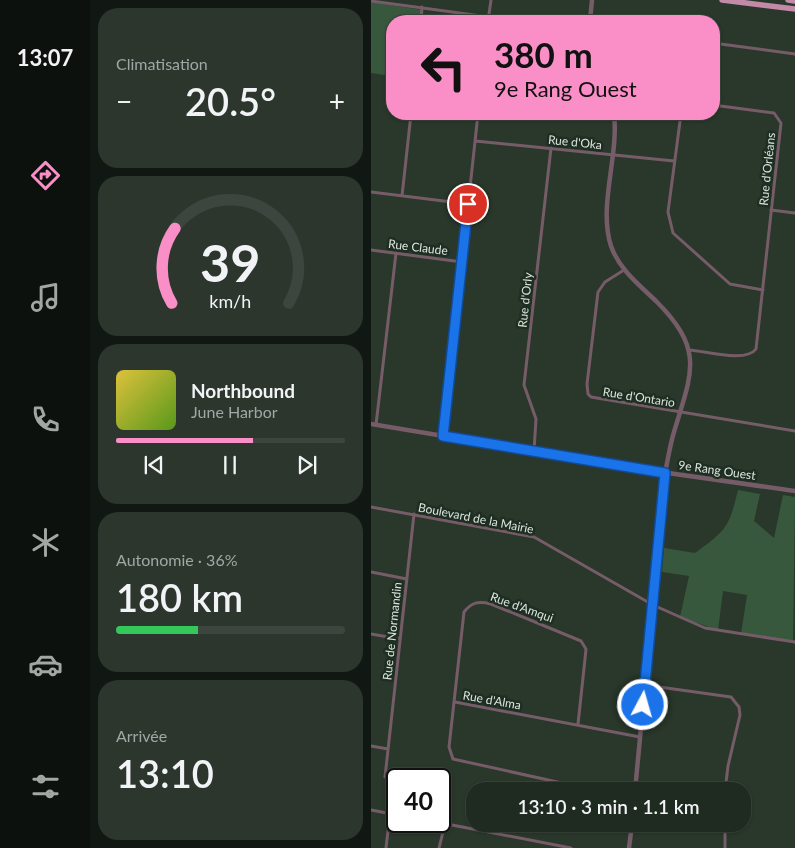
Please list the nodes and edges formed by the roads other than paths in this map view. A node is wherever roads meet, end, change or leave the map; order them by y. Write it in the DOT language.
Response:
graph roads {
  1 [pos="491,0"];
  2 [pos="592,0"];
  3 [pos="722,0"];
  4 [pos="787,0"];
  5 [pos="371,1"];
  6 [pos="795,1"];
  7 [pos="422,8"];
  8 [pos="795,10"];
  9 [pos="421,15"];
  10 [pos="465,15"];
  11 [pos="489,15"];
  12 [pos="591,15"];
  13 [pos="720,44"];
  14 [pos="795,54"];
  15 [pos="720,106"];
  16 [pos="410,120"];
  17 [pos="477,120"];
  18 [pos="614,120"];
  19 [pos="680,120"];
  20 [pos="475,140"];
  21 [pos="551,148"];
  22 [pos="615,154"];
  23 [pos="674,161"];
  24 [pos="371,192"];
  25 [pos="402,196"];
  26 [pos="468,204"];
  27 [pos="771,210"];
  28 [pos="795,213"];
  29 [pos="371,250"];
  30 [pos="396,253"];
  31 [pos="462,262"];
  32 [pos="624,270"];
  33 [pos="763,290"];
  34 [pos="689,350"];
  35 [pos="681,412"];
  36 [pos="373,424"];
  37 [pos="795,431"];
  38 [pos="443,436"];
  39 [pos="535,451"];
  40 [pos="665,473"];
  41 [pos="795,491"];
  42 [pos="371,507"];
  43 [pos="414,514"];
  44 [pos="371,572"];
  45 [pos="407,579"];
  46 [pos="653,604"];
  47 [pos="371,634"];
  48 [pos="400,639"];
  49 [pos="795,642"];
  50 [pos="645,684"];
  51 [pos="455,702"];
  52 [pos="578,724"];
  53 [pos="640,737"];
  54 [pos="371,746"];
  55 [pos="388,749"];
  56 [pos="385,777"];
  57 [pos="557,782"];
  58 [pos="636,782"];
  59 [pos="726,782"];
  60 [pos="371,810"];
  61 [pos="386,813"];
  62 [pos="631,832"];
  63 [pos="725,832"];
  64 [pos="388,833"];
  65 [pos="386,848"];
  66 [pos="439,848"];
  67 [pos="571,848"];
  68 [pos="629,848"];
  69 [pos="725,848"];
  1 -- 11 [label="street"];
  2 -- 12 [label="street"];
  3 -- 8 [label="highway"];
  4 -- 6 [label="highway"];
  5 -- 7 [label="street"];
  7 -- 9 [label="street"];
  7 -- 10 [label="street"];
  13 -- 14 [label="street"];
  15 -- 27 [label="street, Rue d'Orléans"];
  16 -- 25 [label="street"];
  17 -- 20 [label="street"];
  18 -- 22 [label="street"];
  19 -- 23 [label="street"];
  20 -- 21 [label="street, Rue d'Oka"];
  20 -- 26 [label="street"];
  21 -- 22 [label="street, Rue d'Oka"];
  21 -- 39 [label="street, Rue d'Orly"];
  22 -- 23 [label="street, Rue d'Oka"];
  22 -- 32 [label="street"];
  23 -- 33 [label="street"];
  24 -- 25 [label="street"];
  25 -- 26 [label="street"];
  26 -- 31 [label="street"];
  27 -- 28 [label="street"];
  27 -- 33 [label="street, Rue d'Orléans"];
  29 -- 30 [label="street, Rue Claude"];
  30 -- 31 [label="street, Rue Claude"];
  30 -- 36 [label="street"];
  31 -- 38 [label="street"];
  32 -- 34 [label="street"];
  32 -- 35 [label="street, Rue d'Ontario"];
  33 -- 34 [label="street, Rue d'Orléans"];
  34 -- 35 [label="street"];
  35 -- 37 [label="street, Rue d'Ontario"];
  35 -- 40 [label="street"];
  36 -- 38 [label="street, 9e Rang Ouest"];
  38 -- 39 [label="street, 9e Rang Ouest"];
  39 -- 40 [label="street, 9e Rang Ouest"];
  40 -- 41 [label="street, 9e Rang Ouest"];
  40 -- 46 [label="street"];
  42 -- 43 [label="street, Boulevard de la Mairie"];
  43 -- 45 [label="street, Rue de Normandin"];
  43 -- 46 [label="street, Boulevard de la Mairie"];
  44 -- 45 [label="street"];
  45 -- 48 [label="street, Rue de Normandin"];
  46 -- 49 [label="street, Boulevard de la Mairie"];
  46 -- 50 [label="street"];
  47 -- 48 [label="street"];
  48 -- 55 [label="street, Rue de Normandin"];
  50 -- 53 [label="street"];
  50 -- 59 [label="street"];
  51 -- 52 [label="street, Rue d'Alma"];
  51 -- 52 [label="street, Rue d'Amqui"];
  51 -- 57 [label="street, Rue d'Alma"];
  52 -- 53 [label="street, Rue d'Alma"];
  53 -- 58 [label="street"];
  54 -- 55 [label="street"];
  55 -- 56 [label="street, Rue de Normandin"];
  60 -- 61 [label="street"];
  62 -- 68 [label="street"];
  63 -- 69 [label="street"];
  64 -- 65 [label="street"];
  66 -- 67 [label="street"];
}
